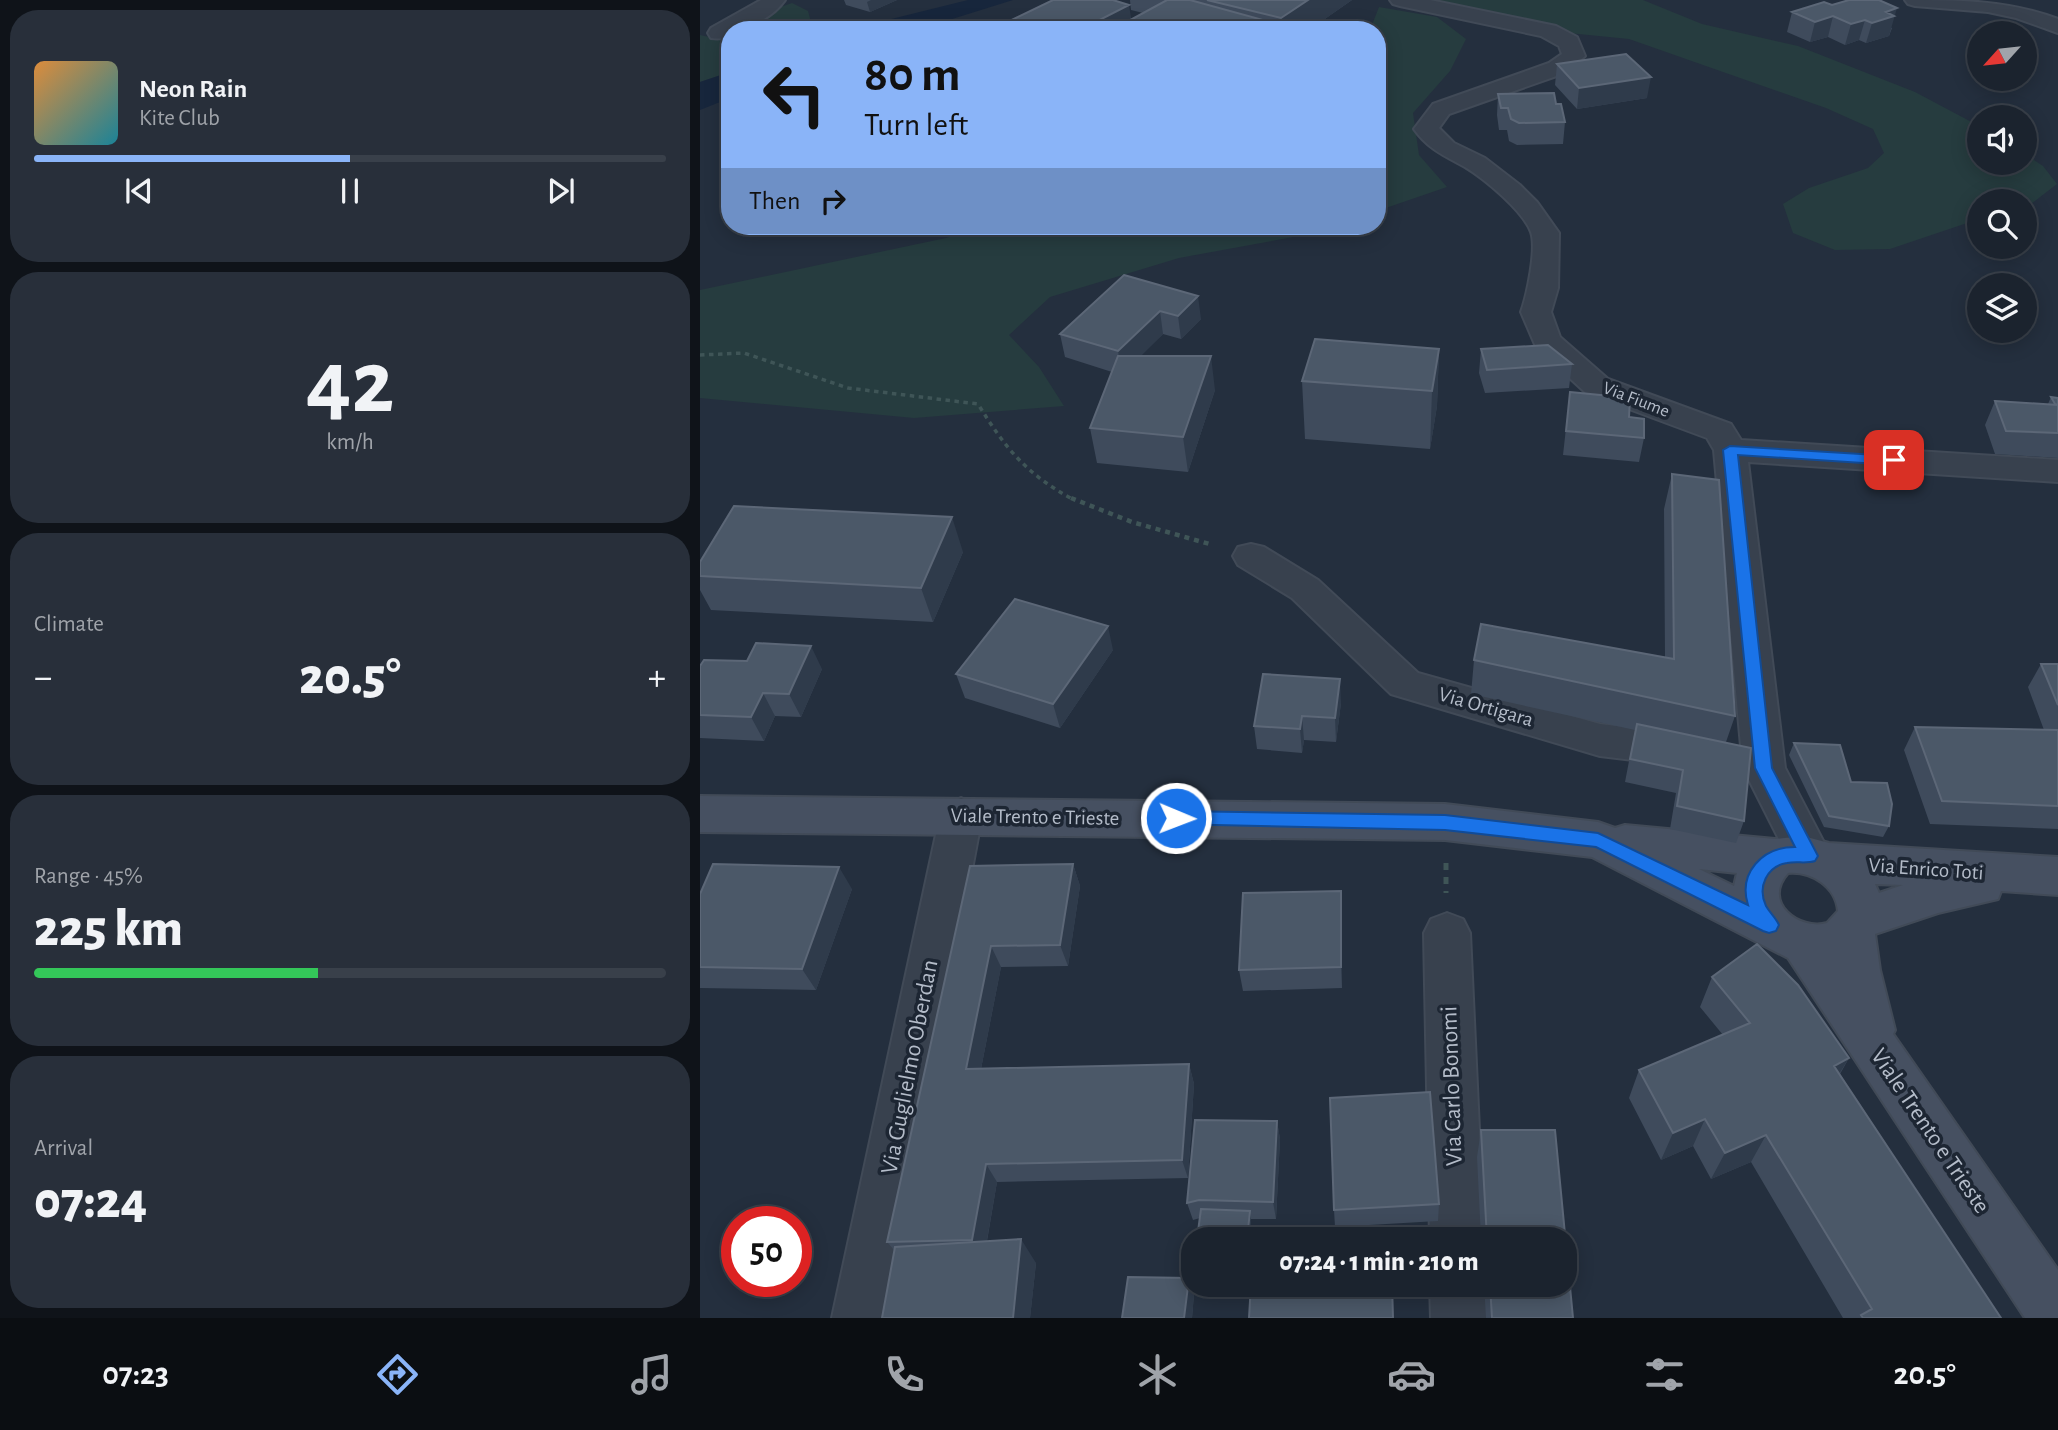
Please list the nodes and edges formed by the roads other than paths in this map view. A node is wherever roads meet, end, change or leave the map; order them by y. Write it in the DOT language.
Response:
graph roads {
  1 [pos="775,0"];
  2 [pos="1400,0"];
  3 [pos="1915,0"];
  4 [pos="743,21"];
  5 [pos="2058,27"];
  6 [pos="1730,450"];
  7 [pos="2058,471"];
  8 [pos="1251,556"];
  9 [pos="1764,768"];
  10 [pos="700,814"];
  11 [pos="961,816"];
  12 [pos="1598,840"];
  13 [pos="1803,859"];
  14 [pos="2042,876"];
  15 [pos="1856,925"];
  16 [pos="1447,933"];
  17 [pos="1787,934"];
  18 [pos="1876,1053"];
  19 [pos="1457,1227"];
  20 [pos="1459,1297"];
  21 [pos="860,1318"];
  22 [pos="1460,1318"];
  23 [pos="2058,1318"];
  1 -- 4 [label="street"];
  2 -- 6 [label="street, Via Fiume"];
  3 -- 5 [label="street"];
  6 -- 7 [label="street"];
  6 -- 9 [label="street"];
  8 -- 9 [label="street, Via Ortigara"];
  9 -- 13 [label="street"];
  10 -- 11 [label="main road, Viale Trento e Trieste"];
  11 -- 12 [label="main road, Viale Trento e Trieste"];
  11 -- 21 [label="street, Via Guglielmo Oberdan"];
  12 -- 13 [label="main road, Via Enrico Toti"];
  12 -- 17 [label="main road, Viale Trento e Trieste"];
  13 -- 14 [label="main road, Via Enrico Toti"];
  13 -- 15 [label="main road"];
  13 -- 17 [label="main road"];
  14 -- 15 [label="main road, Via Enrico Toti"];
  15 -- 17 [label="main road"];
  15 -- 18 [label="main road"];
  16 -- 19 [label="street, Via Carlo Bonomi"];
  17 -- 18 [label="main road, Viale Trento e Trieste"];
  18 -- 23 [label="main road, Viale Trento e Trieste"];
  20 -- 22 [label="street"];
}
